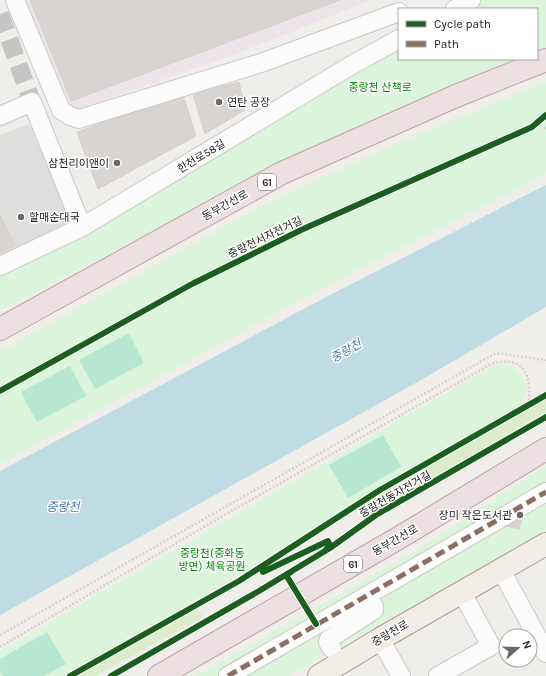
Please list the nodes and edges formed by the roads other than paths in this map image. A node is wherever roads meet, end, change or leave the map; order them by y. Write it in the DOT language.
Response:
graph roads {
  1 [pos="15,0"];
  2 [pos="471,0"];
  3 [pos="457,8"];
  4 [pos="398,12"];
  5 [pos="398,41"];
  6 [pos="546,60"];
  7 [pos="0,116"];
  8 [pos="82,227"];
  9 [pos="0,266"];
  10 [pos="0,329"];
  11 [pos="546,449"];
  12 [pos="546,492"];
  13 [pos="546,544"];
  14 [pos="501,570"];
  15 [pos="462,593"];
  16 [pos="316,624"];
  17 [pos="539,626"];
  18 [pos="380,639"];
  19 [pos="332,649"];
  20 [pos="546,653"];
  21 [pos="159,676"];
  22 [pos="228,676"];
  23 [pos="319,676"];
  24 [pos="401,676"];
  25 [pos="438,676"];
  1 -- 4 [label="street"];
  2 -- 3 [label="street"];
  5 -- 8 [label="street, 한천로58길"];
  6 -- 10 [label="highway, 동부간선로 / 61"];
  7 -- 8 [label="street"];
  8 -- 9 [label="street, 한천로58길"];
  11 -- 21 [label="highway, 동부간선로 / 61"];
  12 -- 16 [label="street"];
  13 -- 14 [label="main road, 중랑천로"];
  14 -- 15 [label="main road, 중랑천로"];
  14 -- 17 [label="street"];
  15 -- 18 [label="main road, 중랑천로"];
  15 -- 25 [label="street"];
  16 -- 19 [label="street"];
  16 -- 22 [label="street"];
  17 -- 20 [label="street"];
  18 -- 23 [label="main road, 중랑천로"];
  18 -- 24 [label="street"];
}
